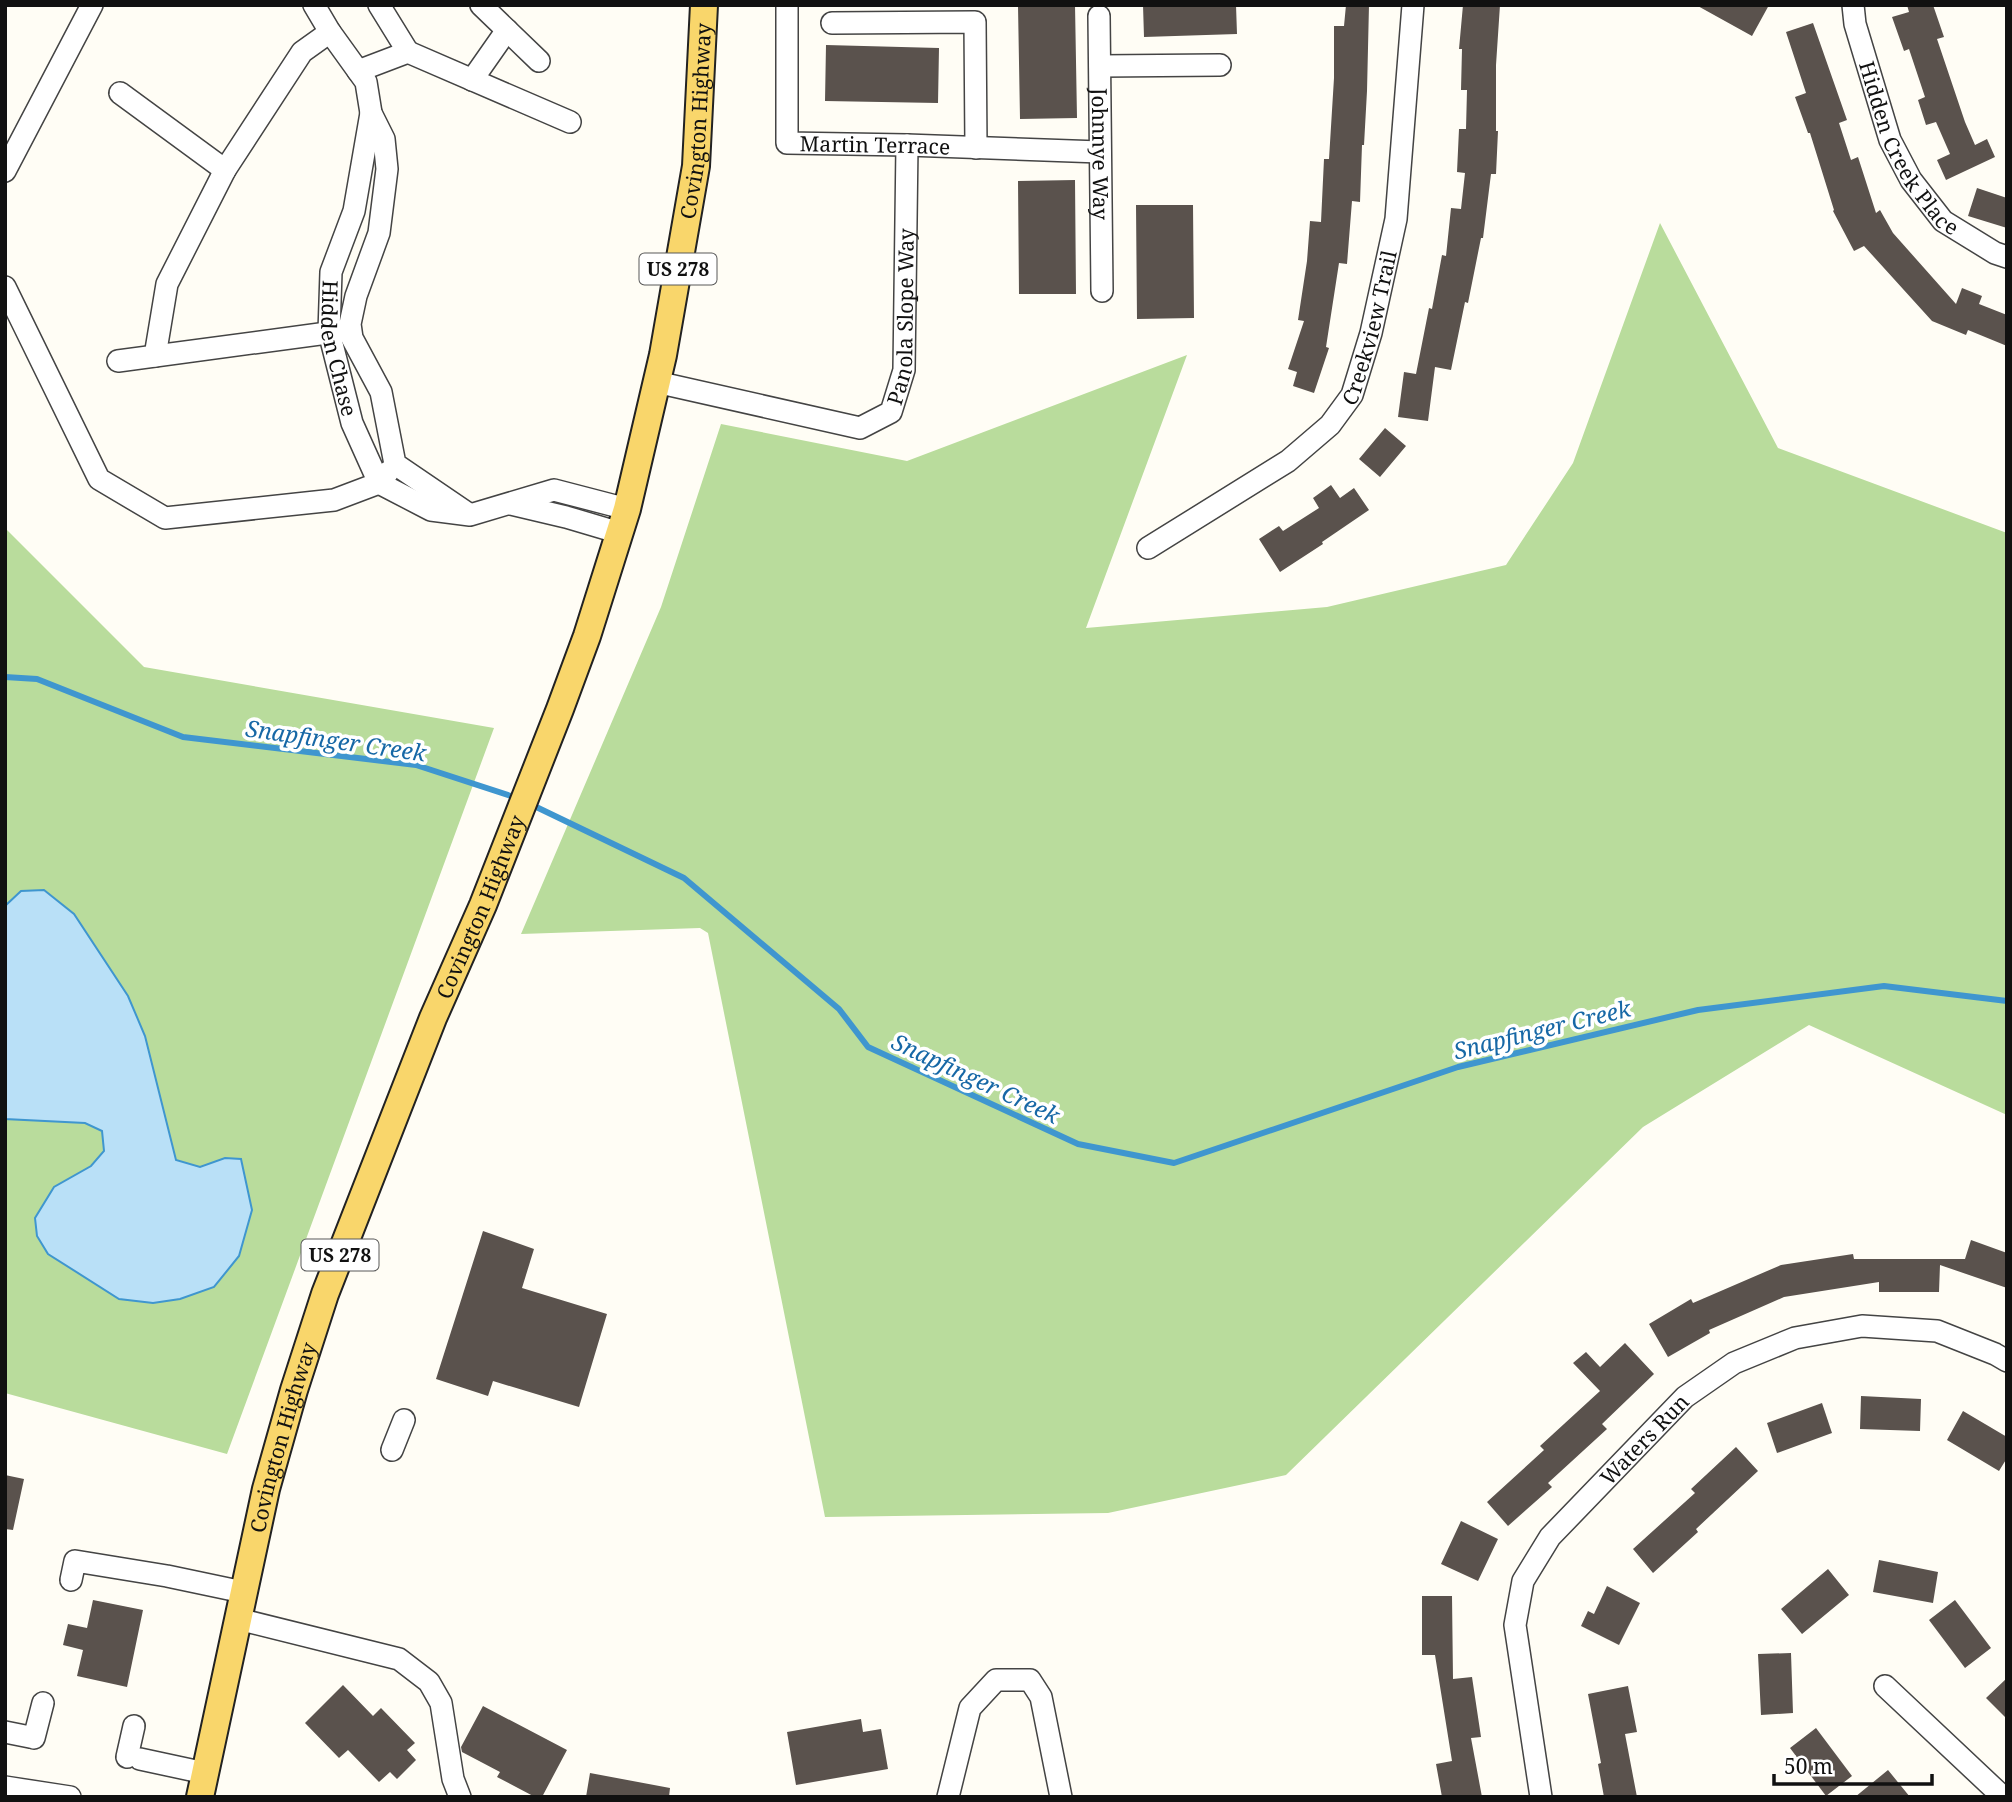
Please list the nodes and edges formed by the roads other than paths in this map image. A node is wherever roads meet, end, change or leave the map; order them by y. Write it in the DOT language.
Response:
graph roads {
  1 [pos="92,5"];
  2 [pos="314,5"];
  3 [pos="379,5"];
  4 [pos="481,5"];
  5 [pos="704,5"];
  6 [pos="787,5"];
  7 [pos="1413,5"];
  8 [pos="1853,5"];
  9 [pos="1099,16"];
  10 [pos="832,23"];
  11 [pos="507,30"];
  12 [pos="330,32"];
  13 [pos="408,52"];
  14 [pos="539,61"];
  15 [pos="1100,65"];
  16 [pos="1220,65"];
  17 [pos="358,71"];
  18 [pos="472,80"];
  19 [pos="120,93"];
  20 [pos="372,113"];
  21 [pos="570,122"];
  22 [pos="907,145"];
  23 [pos="976,148"];
  24 [pos="1100,152"];
  25 [pos="225,170"];
  26 [pos="5,171"];
  27 [pos="2007,257"];
  28 [pos="5,287"];
  29 [pos="1102,291"];
  30 [pos="351,330"];
  31 [pos="329,332"];
  32 [pos="155,356"];
  33 [pos="118,361"];
  34 [pos="656,382"];
  35 [pos="395,464"];
  36 [pos="379,483"];
  37 [pos="470,515"];
  38 [pos="623,521"];
  39 [pos="1148,548"];
  40 [pos="2007,1362"];
  41 [pos="404,1420"];
  42 [pos="392,1450"];
  43 [pos="71,1580"];
  44 [pos="243,1592"];
  45 [pos="238,1619"];
  46 [pos="1885,1686"];
  47 [pos="43,1703"];
  48 [pos="134,1726"];
  49 [pos="5,1732"];
  50 [pos="202,1785"];
  51 [pos="5,1787"];
  52 [pos="70,1797"];
  53 [pos="460,1797"];
  54 [pos="948,1797"];
  55 [pos="1061,1797"];
  56 [pos="1541,1797"];
  57 [pos="2003,1797"];
  1 -- 26 [label="street"];
  2 -- 12 [label="street, Hidden Chase"];
  3 -- 13 [label="street"];
  4 -- 11 [label="street"];
  5 -- 34 [label="main road, Covington Highway / US 278"];
  6 -- 22 [label="street, Martin Terrace"];
  7 -- 39 [label="street, Creekview Trail"];
  8 -- 27 [label="street, Hidden Creek Place"];
  9 -- 15 [label="street, Johnnye Way"];
  10 -- 23 [label="street"];
  11 -- 14 [label="street"];
  11 -- 18 [label="street"];
  12 -- 17 [label="street, Hidden Chase"];
  12 -- 25 [label="street"];
  13 -- 17 [label="street"];
  13 -- 18 [label="street"];
  15 -- 16 [label="street"];
  15 -- 24 [label="street, Johnnye Way"];
  17 -- 20 [label="street, Hidden Chase"];
  18 -- 21 [label="street"];
  19 -- 25 [label="street"];
  20 -- 30 [label="street, Hidden Chase"];
  20 -- 31 [label="street, Hidden Chase"];
  22 -- 23 [label="street, Martin Terrace"];
  22 -- 34 [label="street, Panola Slope Way"];
  23 -- 24 [label="street, Martin Terrace"];
  24 -- 29 [label="street, Johnnye Way"];
  25 -- 32 [label="street"];
  28 -- 36 [label="street"];
  30 -- 31 [label="street"];
  30 -- 35 [label="street, Hidden Chase"];
  31 -- 32 [label="street"];
  31 -- 36 [label="street, Hidden Chase"];
  32 -- 33 [label="street"];
  34 -- 38 [label="main road, Covington Highway / US 278"];
  35 -- 36 [label="street"];
  35 -- 37 [label="street"];
  36 -- 37 [label="street"];
  37 -- 38 [label="street"];
  38 -- 44 [label="main road, Covington Highway / US 278"];
  40 -- 56 [label="street, Waters Run"];
  41 -- 42 [label="street"];
  43 -- 44 [label="street"];
  44 -- 45 [label="main road, Covington Highway / US 278"];
  45 -- 50 [label="main road, Covington Highway / US 278"];
  45 -- 53 [label="street"];
  46 -- 57 [label="street"];
  47 -- 49 [label="street"];
  48 -- 50 [label="street"];
  51 -- 52 [label="street"];
  54 -- 55 [label="street"];
}
